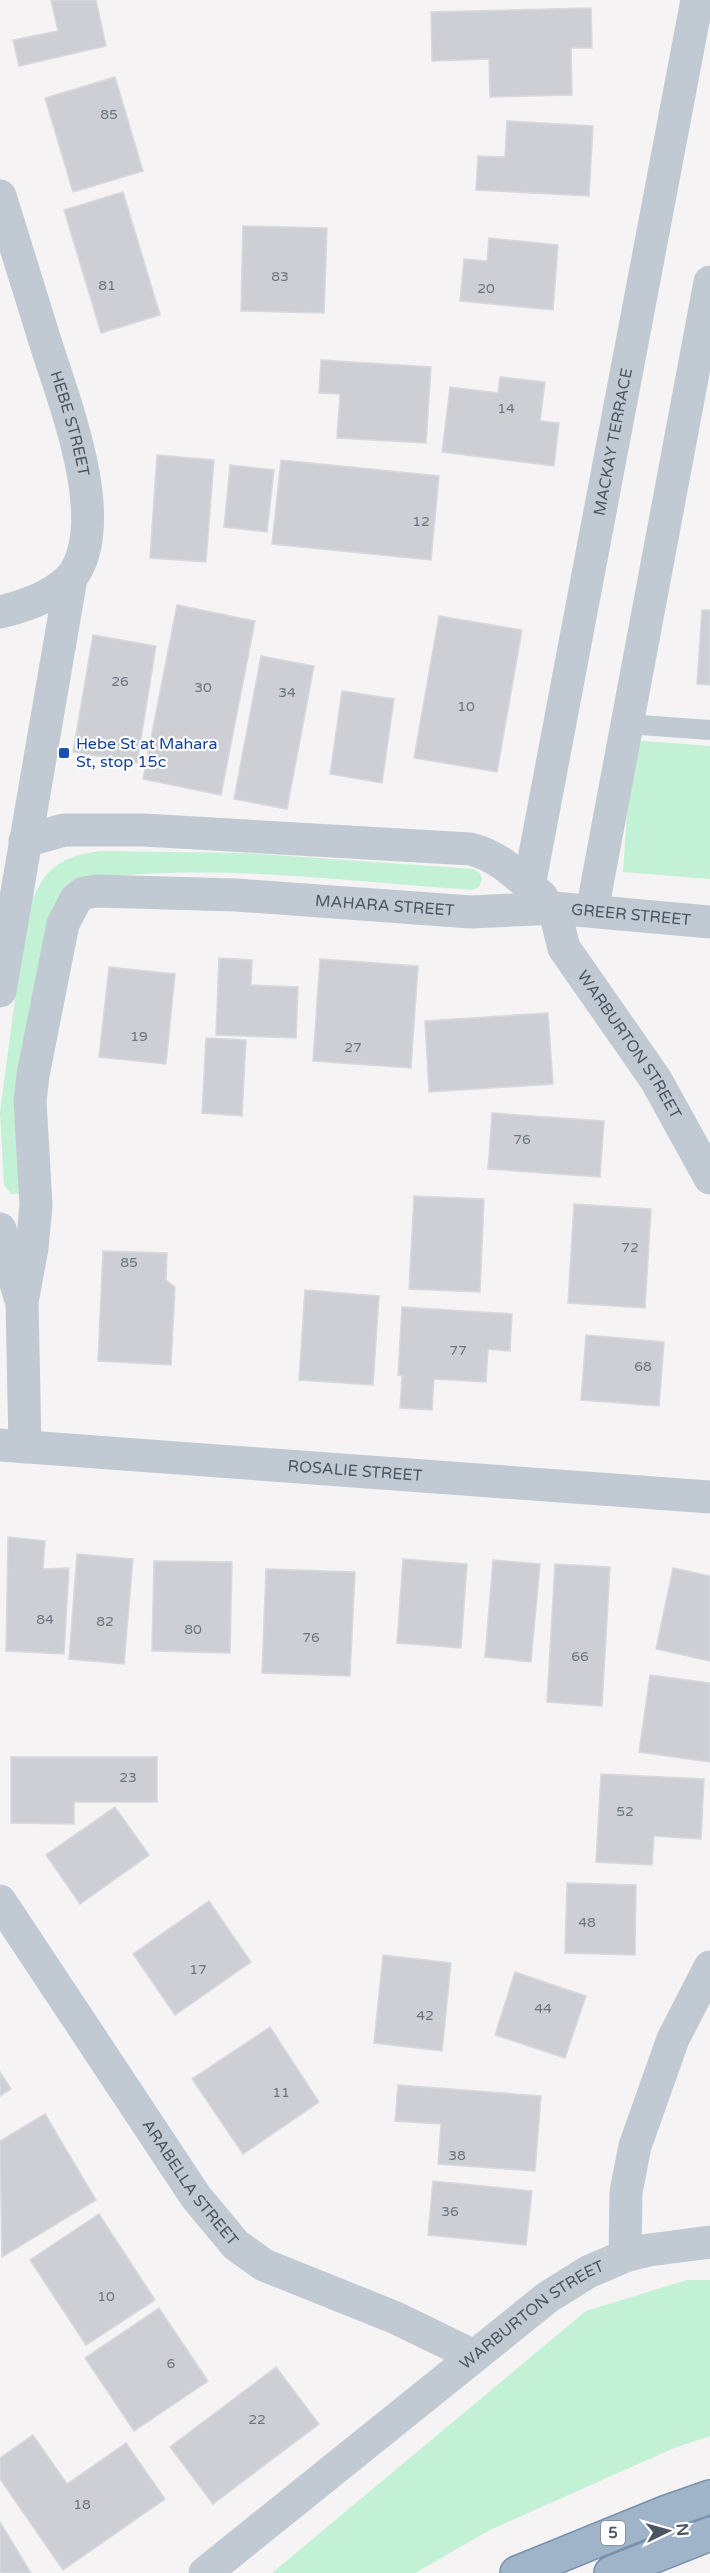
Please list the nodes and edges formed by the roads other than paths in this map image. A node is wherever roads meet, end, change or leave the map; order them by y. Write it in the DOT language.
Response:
graph roads {
  1 [pos="697,0"];
  2 [pos="0,196"];
  3 [pos="710,282"];
  4 [pos="71,578"];
  5 [pos="0,612"];
  6 [pos="627,724"];
  7 [pos="710,730"];
  8 [pos="26,842"];
  9 [pos="529,886"];
  10 [pos="554,908"];
  11 [pos="592,911"];
  12 [pos="710,922"];
  13 [pos="0,991"];
  14 [pos="710,1178"];
  15 [pos="0,1229"];
  16 [pos="22,1302"];
  17 [pos="13,1446"];
  18 [pos="710,1497"];
  19 [pos="0,1901"];
  20 [pos="710,1967"];
  21 [pos="710,2242"];
  22 [pos="626,2256"];
  23 [pos="474,2356"];
  24 [pos="710,2497"];
  25 [pos="710,2534"];
  26 [pos="206,2573"];
  27 [pos="517,2573"];
  28 [pos="611,2573"];
  1 -- 9 [label="street, MACKAY TERRACE"];
  2 -- 4 [label="street, HEBE STREET"];
  3 -- 6 [label="street"];
  4 -- 5 [label="street"];
  4 -- 8 [label="street"];
  6 -- 7 [label="lane"];
  6 -- 11 [label="street"];
  8 -- 9 [label="street"];
  8 -- 13 [label="street"];
  9 -- 10 [label="street"];
  10 -- 11 [label="street, GREER STREET"];
  10 -- 14 [label="street, WARBURTON STREET"];
  10 -- 16 [label="street, MAHARA STREET"];
  11 -- 12 [label="street, GREER STREET"];
  15 -- 16 [label="street, MAHARA STREET"];
  16 -- 17 [label="street, MAHARA STREET"];
  17 -- 18 [label="street, ROSALIE STREET"];
  19 -- 23 [label="street, ARABELLA STREET"];
  20 -- 22 [label="street, WARBURTON STREET"];
  21 -- 22 [label="street"];
  22 -- 23 [label="street, WARBURTON STREET"];
  23 -- 26 [label="street, WARBURTON STREET"];
  24 -- 27 [label="highway, 5"];
  25 -- 28 [label="highway, 5"];
}
